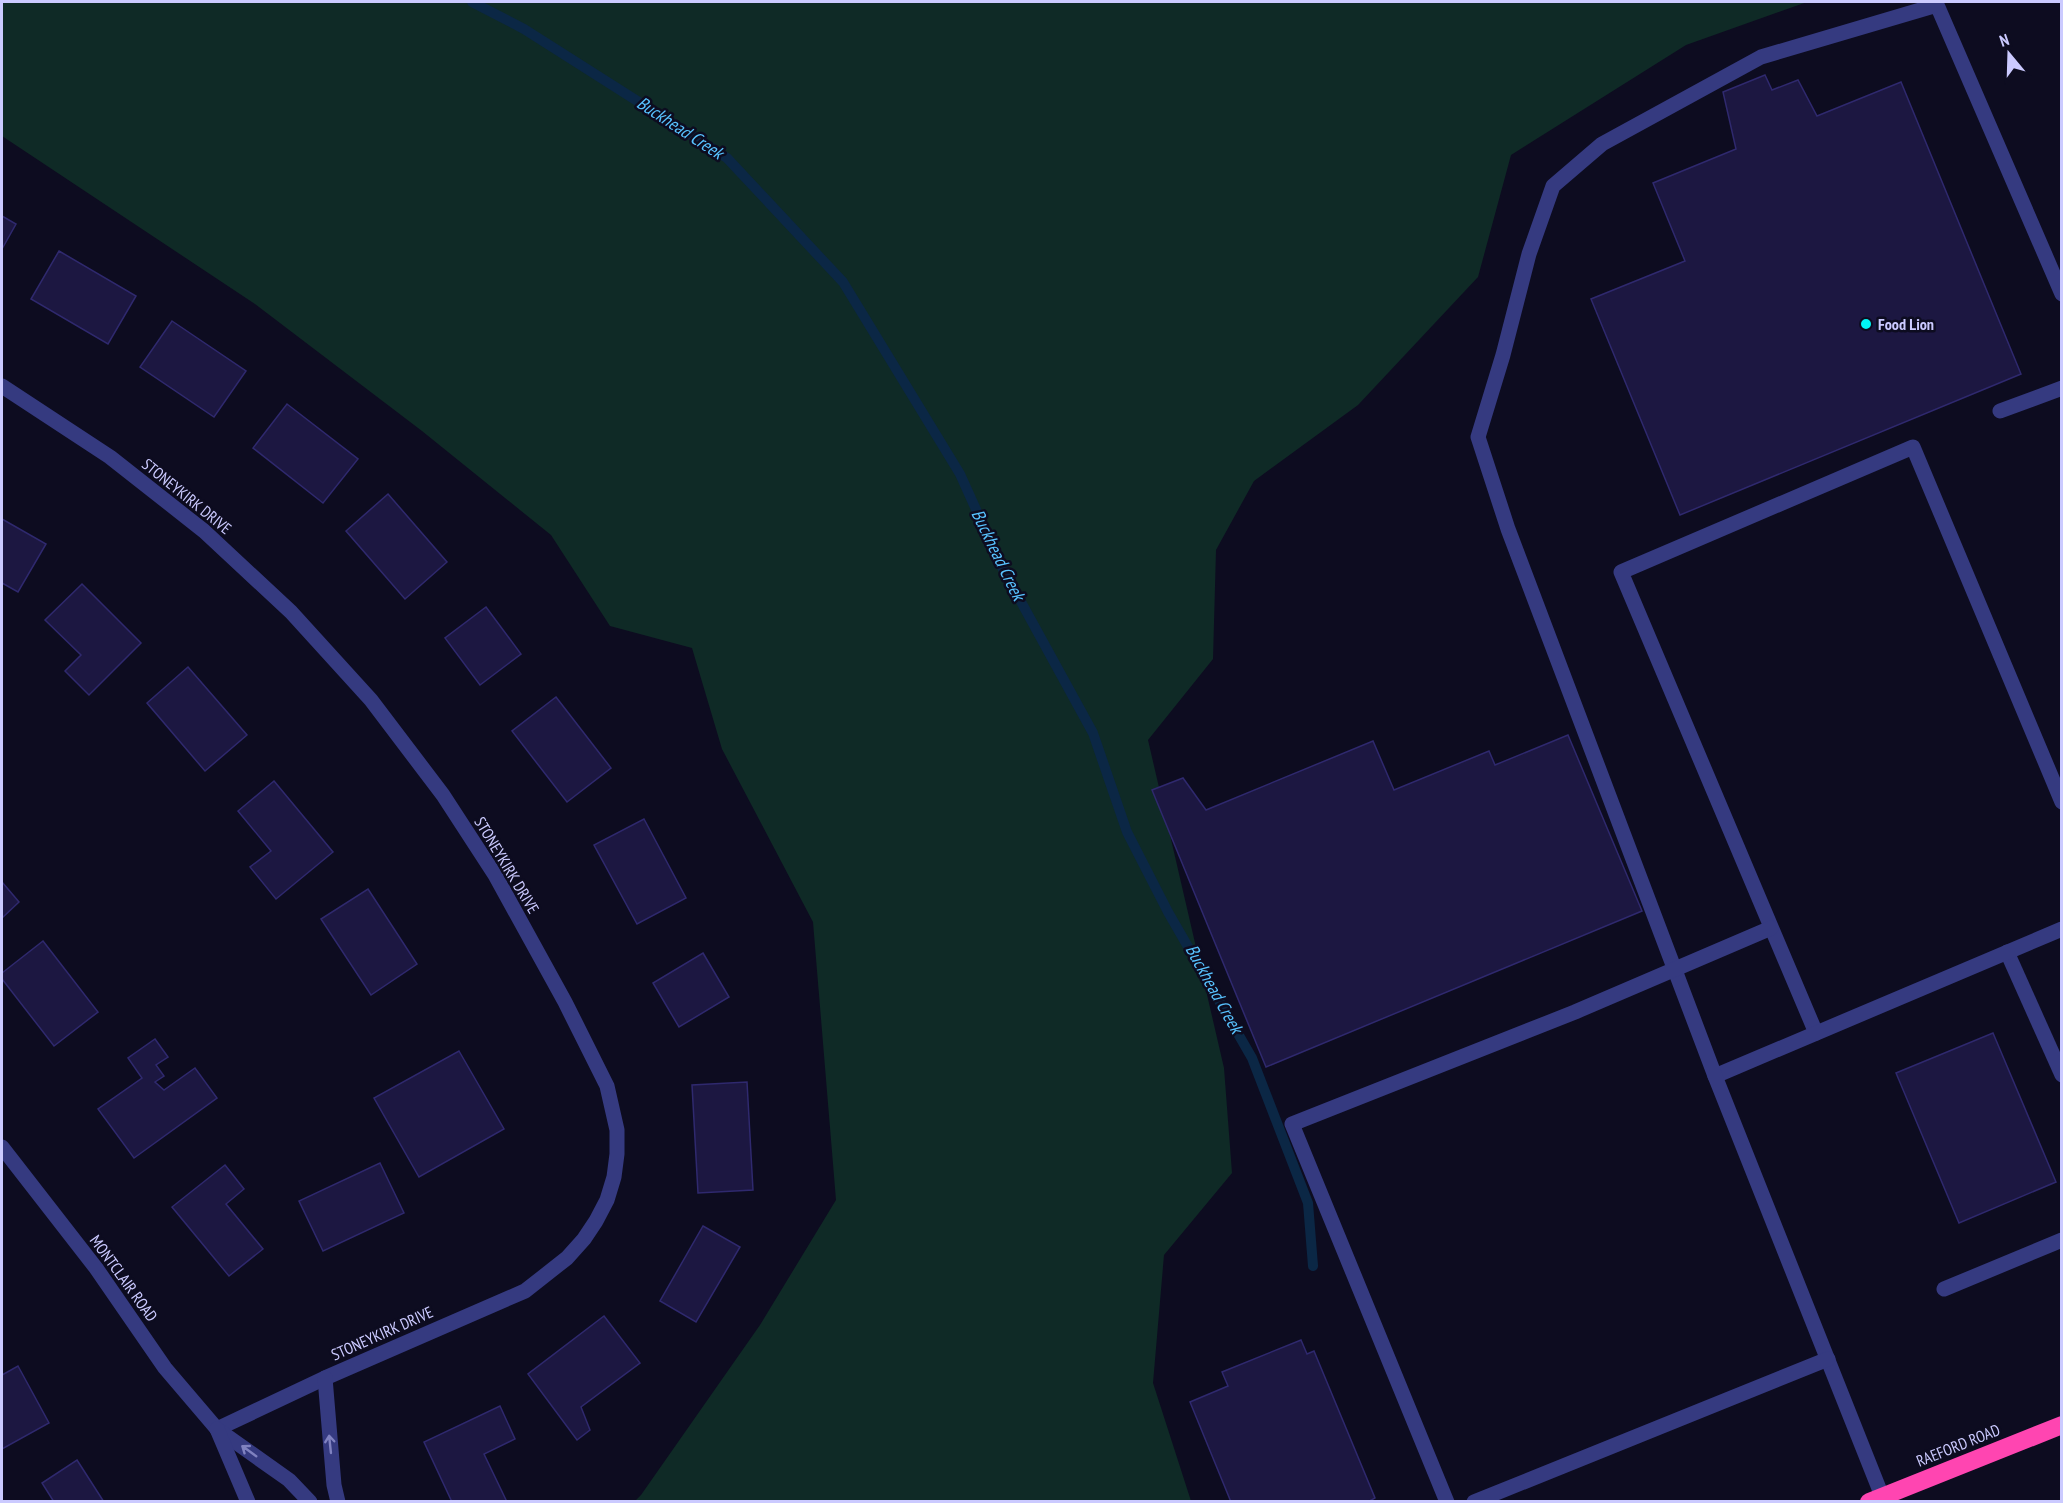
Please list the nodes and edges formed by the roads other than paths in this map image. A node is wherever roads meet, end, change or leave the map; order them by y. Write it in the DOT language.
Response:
graph roads {
  1 [pos="2061,294"];
  2 [pos="2,386"];
  3 [pos="2061,388"];
  4 [pos="2000,411"];
  5 [pos="2061,802"];
  6 [pos="1771,928"];
  7 [pos="2061,929"];
  8 [pos="2007,952"];
  9 [pos="1676,969"];
  10 [pos="1816,1033"];
  11 [pos="2061,1075"];
  12 [pos="1715,1076"];
  13 [pos="2,1147"];
  14 [pos="2061,1240"];
  15 [pos="1944,1289"];
  16 [pos="1828,1359"];
  17 [pos="326,1378"];
  18 [pos="2061,1425"];
  19 [pos="218,1429"];
  20 [pos="1876,1499"];
  21 [pos="248,1502"];
  22 [pos="310,1502"];
  23 [pos="338,1502"];
  24 [pos="1447,1502"];
  25 [pos="1474,1502"];
  1 -- 9 [label="street"];
  2 -- 17 [label="street, STONEYKIRK DRIVE"];
  3 -- 4 [label="street"];
  5 -- 6 [label="street"];
  6 -- 9 [label="street"];
  6 -- 10 [label="street"];
  7 -- 8 [label="street"];
  8 -- 10 [label="street"];
  8 -- 11 [label="street"];
  9 -- 12 [label="street"];
  9 -- 24 [label="street"];
  10 -- 12 [label="street"];
  12 -- 16 [label="street"];
  13 -- 19 [label="street, MONTCLAIR ROAD"];
  14 -- 15 [label="street"];
  16 -- 20 [label="street"];
  16 -- 25 [label="street"];
  17 -- 19 [label="street, STONEYKIRK DRIVE"];
  23 -- 17 [label="street, STONEYKIRK DRIVE, one-way"];
  18 -- 20 [label="highway, RAEFORD ROAD"];
  19 -- 21 [label="street, MONTCLAIR ROAD"];
  22 -- 19 [label="street, MONTCLAIR ROAD, one-way"];
}
